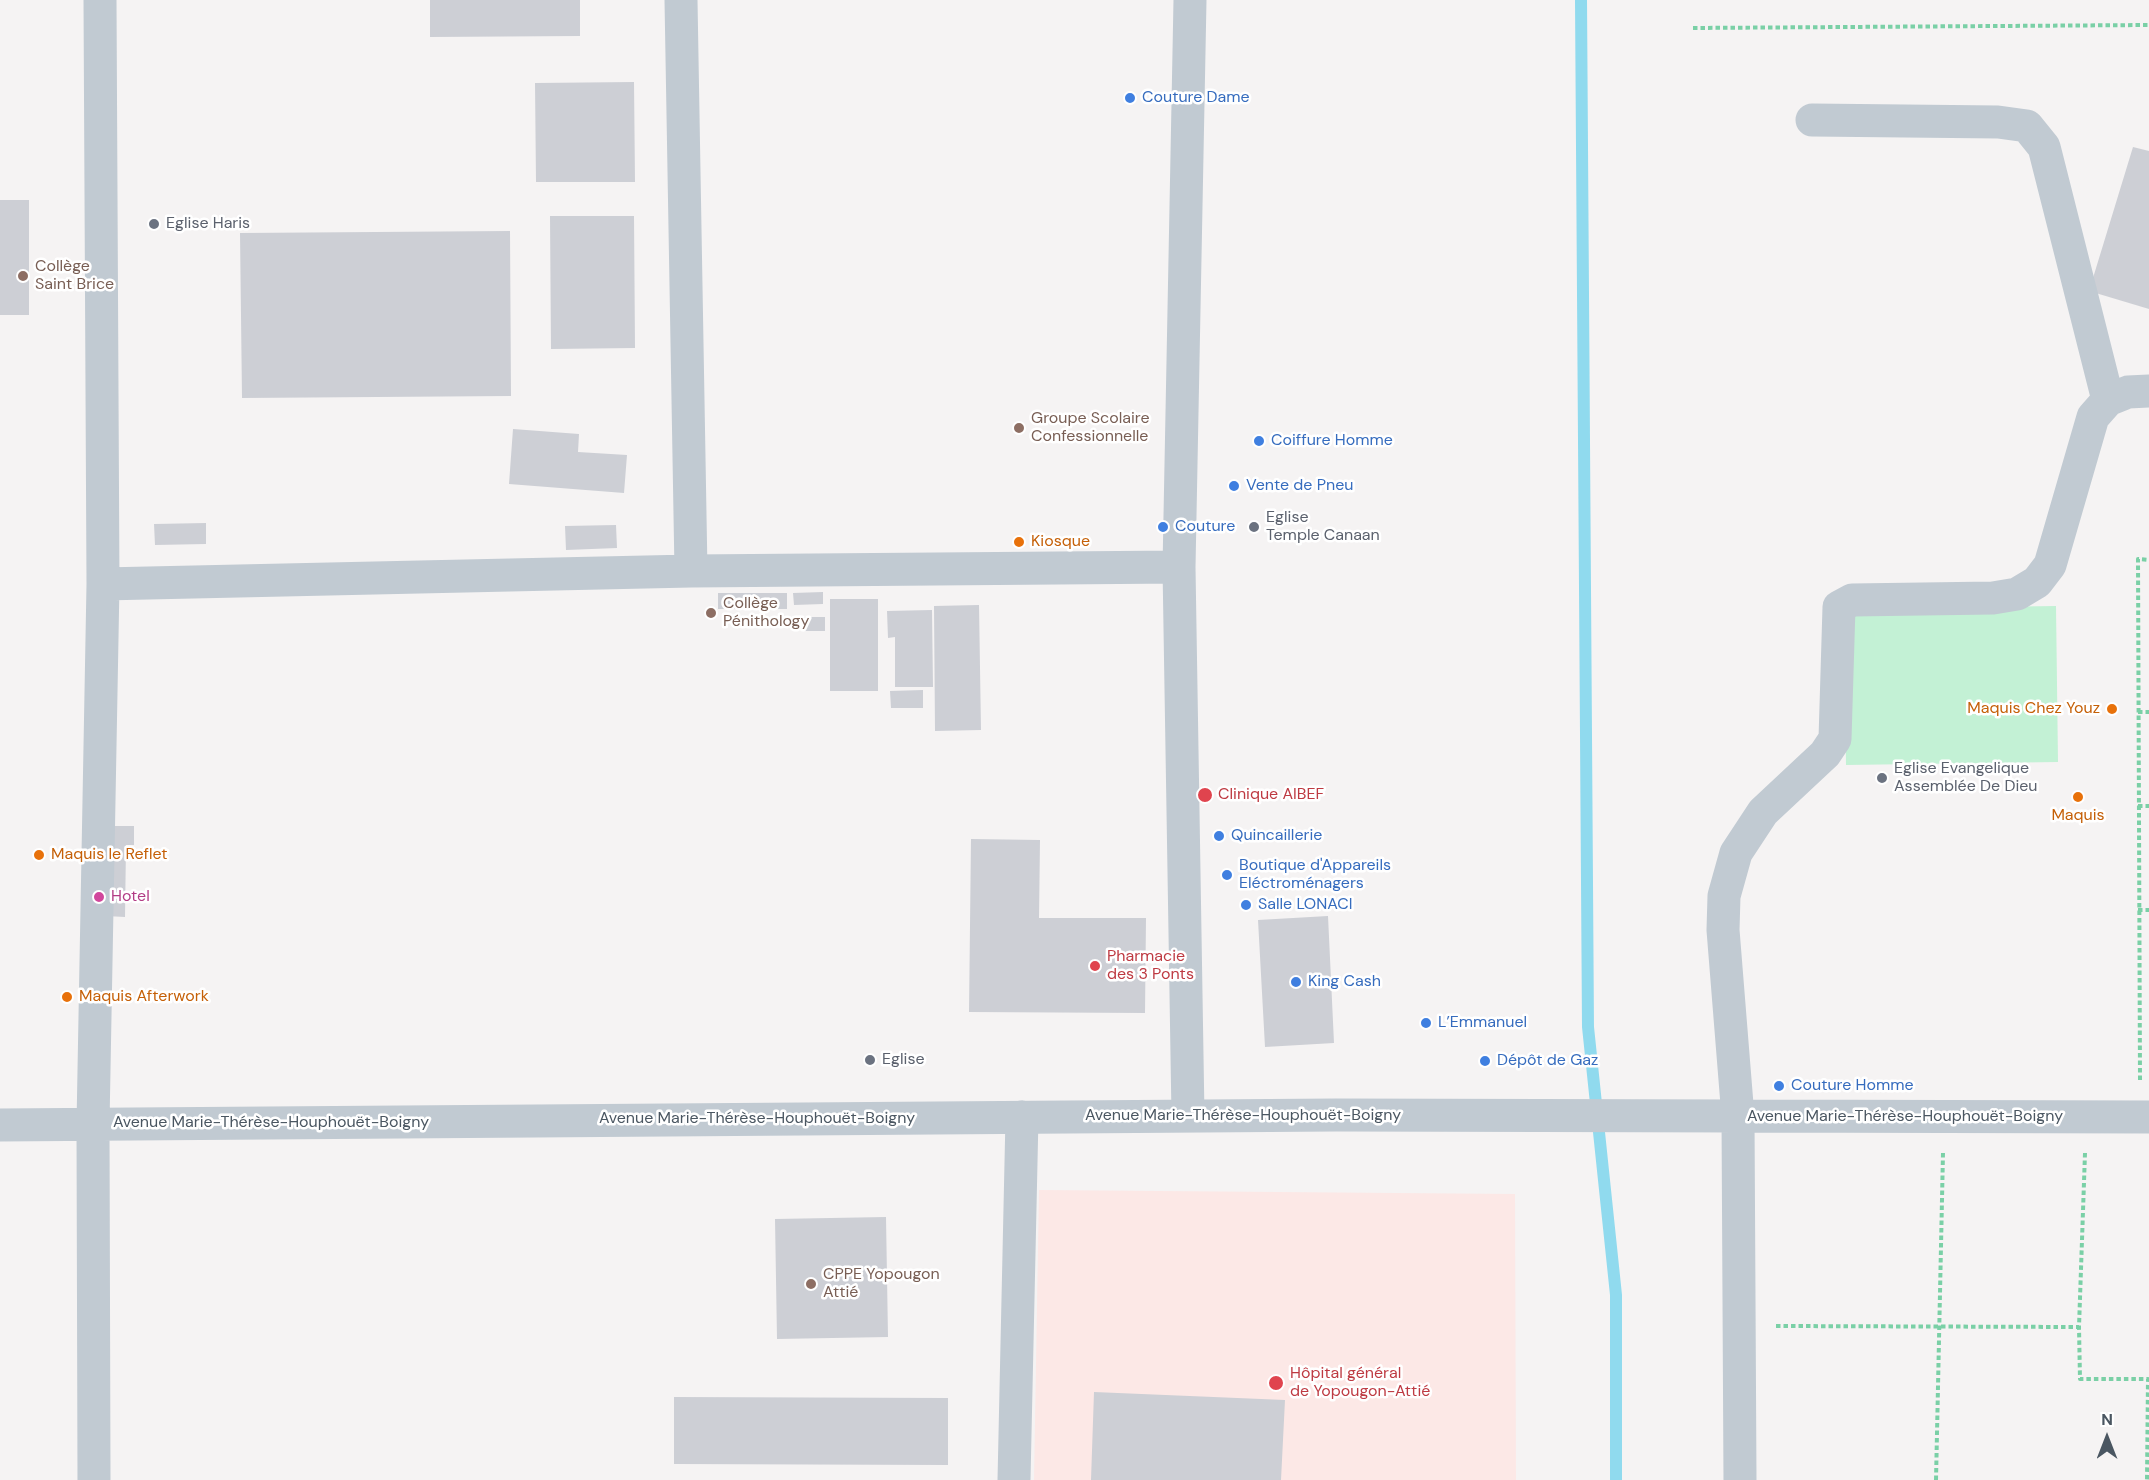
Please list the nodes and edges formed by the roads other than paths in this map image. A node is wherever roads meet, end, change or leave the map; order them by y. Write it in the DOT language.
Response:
graph roads {
  1 [pos="100,0"];
  2 [pos="681,0"];
  3 [pos="1190,0"];
  4 [pos="1812,120"];
  5 [pos="2149,391"];
  6 [pos="2108,400"];
  7 [pos="1179,567"];
  8 [pos="691,571"];
  9 [pos="103,584"];
  10 [pos="1188,1116"];
  11 [pos="1022,1117"];
  12 [pos="1738,1117"];
  13 [pos="2145,1117"];
  14 [pos="0,1125"];
  15 [pos="93,1125"];
  16 [pos="94,1480"];
  17 [pos="1014,1480"];
  18 [pos="1740,1480"];
  1 -- 9 [label="street"];
  2 -- 8 [label="street"];
  3 -- 7 [label="street"];
  4 -- 6 [label="street"];
  5 -- 6 [label="street"];
  6 -- 12 [label="street"];
  7 -- 8 [label="street"];
  7 -- 10 [label="street"];
  8 -- 9 [label="street"];
  9 -- 15 [label="street"];
  10 -- 11 [label="street, Avenue Marie-Thérèse-Houphouët-Boigny"];
  10 -- 12 [label="street, Avenue Marie-Thérèse-Houphouët-Boigny"];
  11 -- 15 [label="street, Avenue Marie-Thérèse-Houphouët-Boigny"];
  11 -- 17 [label="street"];
  12 -- 13 [label="street, Avenue Marie-Thérèse-Houphouët-Boigny"];
  12 -- 18 [label="street"];
  14 -- 15 [label="street, Avenue Marie-Thérèse-Houphouët-Boigny"];
  15 -- 16 [label="street"];
}
